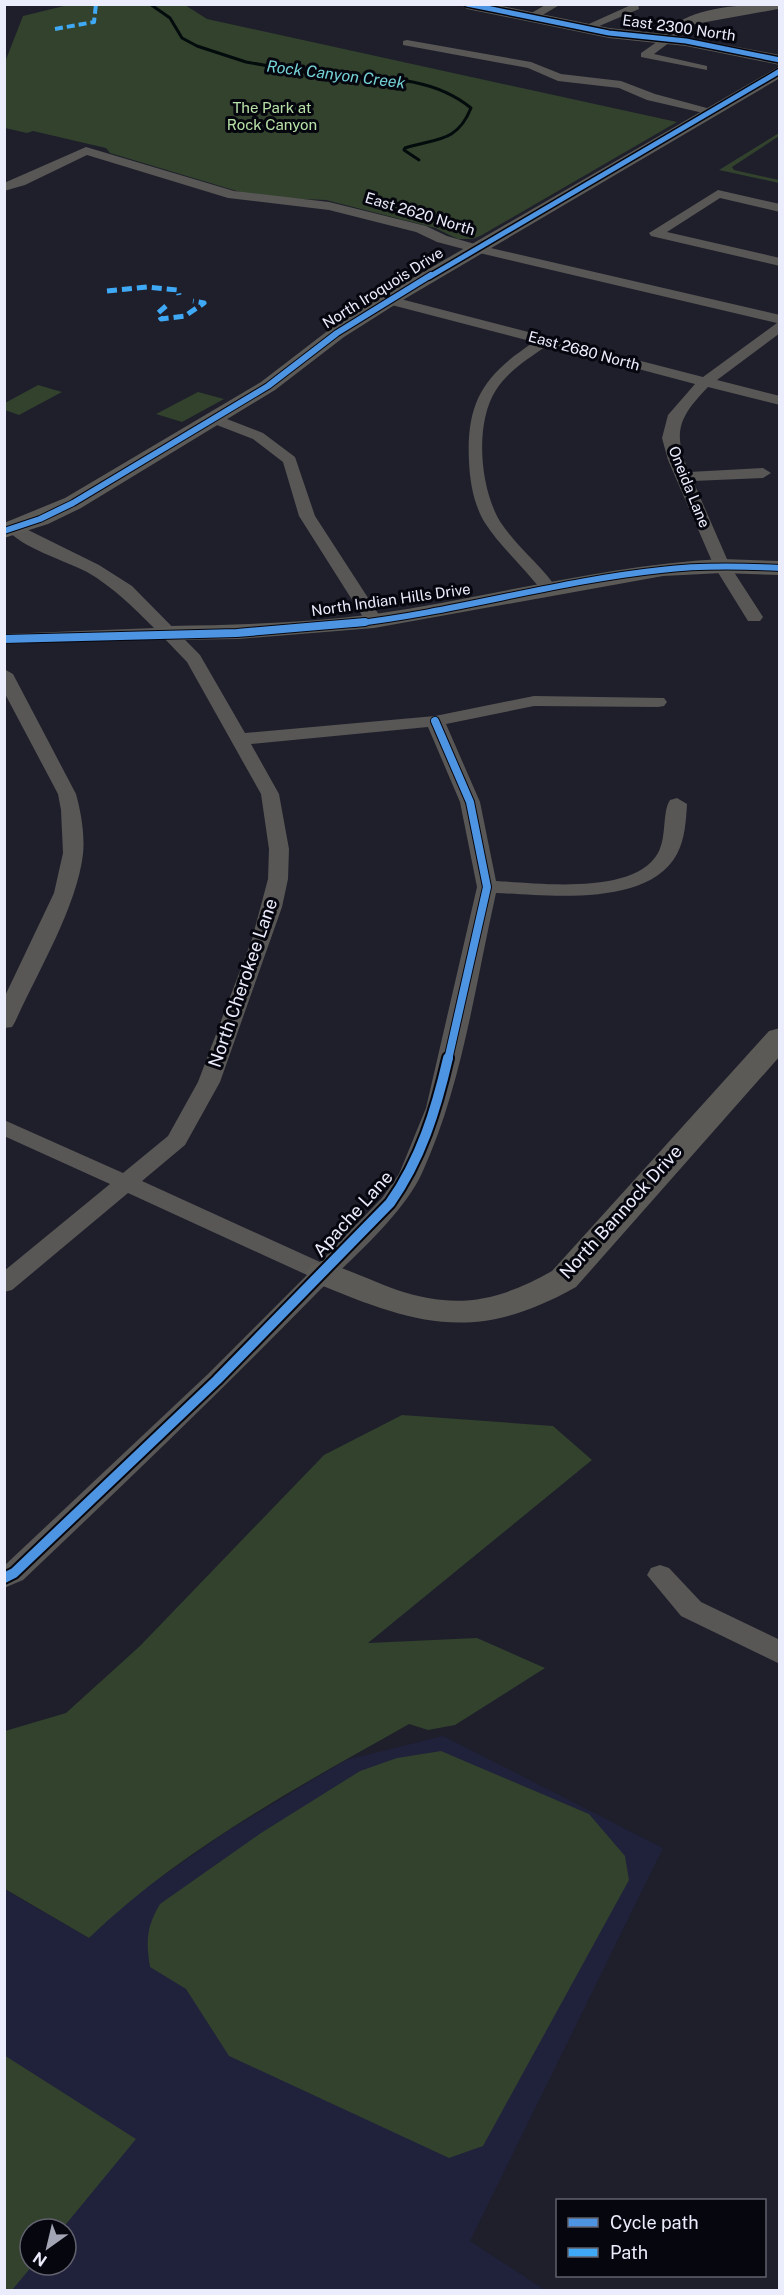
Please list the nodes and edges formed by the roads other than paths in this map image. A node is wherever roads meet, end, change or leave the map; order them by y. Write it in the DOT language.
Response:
graph roads {
  1 [pos="467,4"];
  2 [pos="556,4"];
  3 [pos="778,4"];
  4 [pos="635,7"];
  5 [pos="532,17"];
  6 [pos="586,28"];
  7 [pos="668,39"];
  8 [pos="407,43"];
  9 [pos="780,60"];
  10 [pos="703,68"];
  11 [pos="780,71"];
  12 [pos="712,111"];
  13 [pos="4,187"];
  14 [pos="780,208"];
  15 [pos="476,248"];
  16 [pos="780,262"];
  17 [pos="389,300"];
  18 [pos="780,319"];
  19 [pos="780,326"];
  20 [pos="545,340"];
  21 [pos="705,382"];
  22 [pos="780,401"];
  23 [pos="214,419"];
  24 [pos="763,473"];
  25 [pos="686,477"];
  26 [pos="9,530"];
  27 [pos="722,566"];
  28 [pos="780,568"];
  29 [pos="550,590"];
  30 [pos="754,617"];
  31 [pos="374,621"];
  32 [pos="170,633"];
  33 [pos="4,639"];
  34 [pos="4,674"];
  35 [pos="658,702"];
  36 [pos="435,721"];
  37 [pos="241,739"];
  38 [pos="677,804"];
  39 [pos="487,887"];
  40 [pos="10,997"];
  41 [pos="4,1022"];
  42 [pos="780,1037"];
  43 [pos="4,1126"];
  44 [pos="126,1181"];
  45 [pos="324,1273"];
  46 [pos="4,1284"];
  47 [pos="660,1575"];
  48 [pos="4,1578"];
  49 [pos="780,1653"];
  1 -- 5 [label="street, East 2300 North"];
  2 -- 5 [label="street"];
  3 -- 7 [label="street"];
  4 -- 6 [label="street"];
  5 -- 6 [label="street, East 2300 North"];
  6 -- 7 [label="street, East 2300 North"];
  7 -- 9 [label="street, East 2300 North"];
  7 -- 10 [label="street"];
  8 -- 12 [label="street"];
  11 -- 12 [label="street, North Iroquois Drive"];
  12 -- 15 [label="street, North Iroquois Drive"];
  13 -- 15 [label="street, East 2620 North"];
  14 -- 16 [label="street"];
  15 -- 17 [label="street, North Iroquois Drive"];
  15 -- 18 [label="street, East 2620 North"];
  17 -- 20 [label="street, East 2680 North"];
  17 -- 23 [label="street, North Iroquois Drive"];
  19 -- 21 [label="street, Oneida Lane"];
  20 -- 21 [label="street, East 2680 North"];
  20 -- 29 [label="street"];
  21 -- 22 [label="street, East 2680 North"];
  21 -- 25 [label="street, Oneida Lane"];
  23 -- 26 [label="street, North Iroquois Drive"];
  23 -- 31 [label="street"];
  24 -- 25 [label="street"];
  25 -- 27 [label="street, Oneida Lane"];
  26 -- 32 [label="street, North Cherokee Lane"];
  27 -- 28 [label="street, North Indian Hills Drive"];
  27 -- 29 [label="street, North Indian Hills Drive"];
  27 -- 30 [label="street, Oneida Lane"];
  29 -- 31 [label="street, North Indian Hills Drive"];
  31 -- 32 [label="street, North Indian Hills Drive"];
  32 -- 33 [label="street, North Indian Hills Drive"];
  32 -- 37 [label="street, North Cherokee Lane"];
  34 -- 40 [label="street"];
  35 -- 36 [label="street"];
  36 -- 37 [label="street"];
  36 -- 39 [label="street, Apache Lane"];
  37 -- 44 [label="street, North Cherokee Lane"];
  38 -- 39 [label="street"];
  39 -- 45 [label="street, Apache Lane"];
  40 -- 41 [label="street"];
  42 -- 45 [label="street, North Bannock Drive"];
  43 -- 44 [label="street, North Bannock Drive"];
  44 -- 45 [label="street, North Bannock Drive"];
  44 -- 46 [label="street, North Cherokee Lane"];
  45 -- 48 [label="street, Apache Lane"];
  47 -- 49 [label="street"];
}
